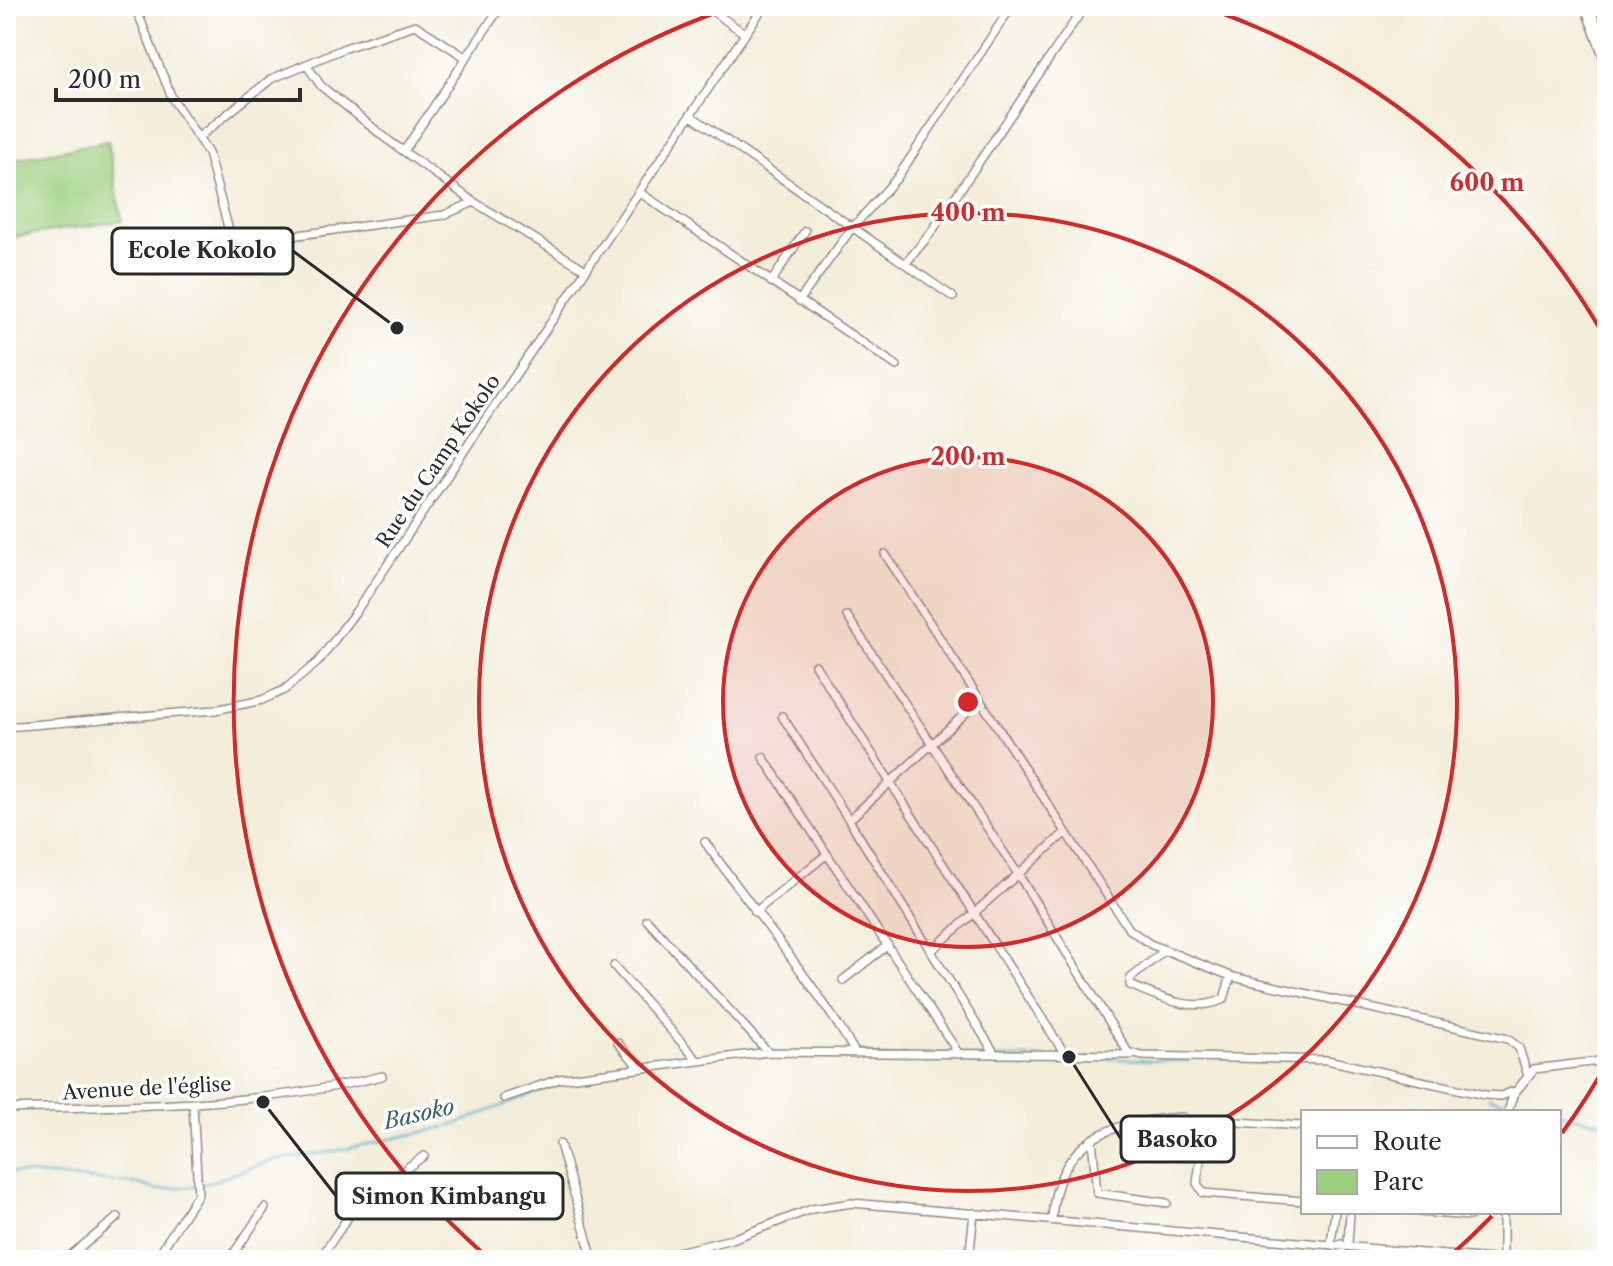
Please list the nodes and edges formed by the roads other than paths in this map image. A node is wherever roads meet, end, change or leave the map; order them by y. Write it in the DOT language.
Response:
graph roads {
  1 [pos="135,6"];
  2 [pos="501,6"];
  3 [pos="705,6"];
  4 [pos="764,6"];
  5 [pos="1012,6"];
  6 [pos="1085,6"];
  7 [pos="1587,6"];
  8 [pos="1603,6"];
  9 [pos="1607,17"];
  10 [pos="744,33"];
  11 [pos="465,57"];
  12 [pos="1607,59"];
  13 [pos="306,64"];
  14 [pos="690,115"];
  15 [pos="199,137"];
  16 [pos="404,151"];
  17 [pos="639,192"];
  18 [pos="474,202"];
  19 [pos="852,228"];
  20 [pos="805,231"];
  21 [pos="232,242"];
  22 [pos="157,247"];
  23 [pos="905,264"];
  24 [pos="586,270"];
  25 [pos="771,282"];
  26 [pos="953,297"];
  27 [pos="799,301"];
  28 [pos="897,366"];
  29 [pos="885,554"];
  30 [pos="847,616"];
  31 [pos="815,665"];
  32 [pos="980,700"];
  33 [pos="782,716"];
  34 [pos="6,727"];
  35 [pos="933,744"];
  36 [pos="763,757"];
  37 [pos="890,783"];
  38 [pos="849,820"];
  39 [pos="1066,832"];
  40 [pos="705,842"];
  41 [pos="826,855"];
  42 [pos="1018,874"];
  43 [pos="976,911"];
  44 [pos="755,912"];
  45 [pos="647,920"];
  46 [pos="888,945"];
  47 [pos="1165,950"];
  48 [pos="931,951"];
  49 [pos="614,966"];
  50 [pos="1231,976"];
  51 [pos="843,980"];
  52 [pos="618,1043"];
  53 [pos="768,1052"];
  54 [pos="856,1054"];
  55 [pos="959,1054"];
  56 [pos="995,1054"];
  57 [pos="1065,1054"];
  58 [pos="1133,1055"];
  59 [pos="1607,1060"];
  60 [pos="698,1061"];
  61 [pos="639,1067"];
  62 [pos="1527,1073"];
  63 [pos="382,1076"];
  64 [pos="1515,1092"];
  65 [pos="504,1098"];
  66 [pos="193,1104"];
  67 [pos="6,1109"];
  68 [pos="1509,1110"];
  69 [pos="1183,1117"];
  70 [pos="1301,1126"];
  71 [pos="1092,1139"];
  72 [pos="560,1144"];
  73 [pos="424,1156"];
  74 [pos="1301,1201"];
  75 [pos="1167,1203"];
  76 [pos="265,1208"];
  77 [pos="974,1213"];
  78 [pos="1335,1214"];
  79 [pos="1350,1214"];
  80 [pos="1444,1214"];
  81 [pos="1474,1214"];
  82 [pos="1503,1214"];
  83 [pos="118,1217"];
  84 [pos="1052,1219"];
  85 [pos="1331,1243"];
  86 [pos="1344,1244"];
  87 [pos="65,1260"];
  88 [pos="155,1260"];
  89 [pos="229,1260"];
  90 [pos="319,1260"];
  91 [pos="593,1260"];
  92 [pos="645,1260"];
  93 [pos="969,1260"];
  94 [pos="1344,1260"];
  1 -- 15 [label="street"];
  2 -- 11 [label="street"];
  3 -- 10 [label="street"];
  4 -- 10 [label="street, Rue du Camp Kokolo"];
  5 -- 19 [label="street"];
  6 -- 23 [label="street"];
  7 -- 12 [label="highway"];
  8 -- 9 [label="highway"];
  10 -- 14 [label="street, Rue du Camp Kokolo"];
  11 -- 13 [label="street"];
  11 -- 16 [label="street"];
  13 -- 15 [label="street"];
  13 -- 16 [label="street"];
  14 -- 17 [label="street, Rue du Camp Kokolo"];
  14 -- 19 [label="street"];
  15 -- 21 [label="street"];
  16 -- 18 [label="street"];
  17 -- 24 [label="street, Rue du Camp Kokolo"];
  17 -- 25 [label="street"];
  18 -- 21 [label="street"];
  18 -- 24 [label="street"];
  19 -- 23 [label="street"];
  19 -- 27 [label="street"];
  20 -- 25 [label="street"];
  21 -- 22 [label="street"];
  23 -- 26 [label="street"];
  24 -- 34 [label="street, Rue du Camp Kokolo"];
  25 -- 27 [label="street"];
  27 -- 28 [label="street"];
  29 -- 32 [label="street"];
  30 -- 35 [label="street"];
  31 -- 37 [label="street"];
  32 -- 35 [label="street"];
  32 -- 39 [label="street"];
  33 -- 38 [label="street"];
  35 -- 37 [label="street"];
  35 -- 42 [label="street"];
  36 -- 41 [label="street"];
  37 -- 38 [label="street"];
  37 -- 43 [label="street"];
  38 -- 48 [label="street"];
  39 -- 42 [label="street"];
  39 -- 47 [label="street"];
  40 -- 44 [label="street"];
  41 -- 44 [label="street"];
  41 -- 46 [label="street"];
  42 -- 43 [label="street"];
  42 -- 58 [label="street"];
  43 -- 48 [label="street"];
  43 -- 57 [label="street"];
  44 -- 54 [label="street"];
  45 -- 53 [label="street"];
  46 -- 51 [label="street"];
  46 -- 55 [label="street"];
  47 -- 50 [label="street"];
  47 -- 50 [label="street"];
  48 -- 56 [label="street"];
  49 -- 60 [label="street"];
  50 -- 62 [label="street"];
  52 -- 61 [label="street"];
  53 -- 54 [label="street"];
  53 -- 60 [label="street"];
  54 -- 55 [label="street"];
  55 -- 56 [label="street"];
  56 -- 57 [label="street"];
  57 -- 58 [label="street"];
  58 -- 64 [label="street"];
  59 -- 62 [label="street"];
  60 -- 61 [label="street"];
  61 -- 65 [label="street"];
  62 -- 64 [label="street"];
  63 -- 66 [label="street, Avenue de l'église"];
  64 -- 68 [label="street"];
  66 -- 67 [label="street, Avenue de l'église"];
  66 -- 88 [label="street"];
  69 -- 71 [label="street"];
  70 -- 74 [label="street"];
  71 -- 75 [label="street"];
  71 -- 84 [label="street"];
  72 -- 91 [label="street"];
  73 -- 90 [label="street"];
  76 -- 89 [label="street"];
  77 -- 84 [label="street"];
  77 -- 92 [label="street"];
  77 -- 93 [label="street"];
  78 -- 85 [label="street"];
  79 -- 86 [label="street"];
  80 -- 81 [label="street"];
  82 -- 86 [label="street"];
  83 -- 87 [label="street"];
  84 -- 85 [label="street"];
  85 -- 86 [label="street"];
  86 -- 94 [label="street"];
}
